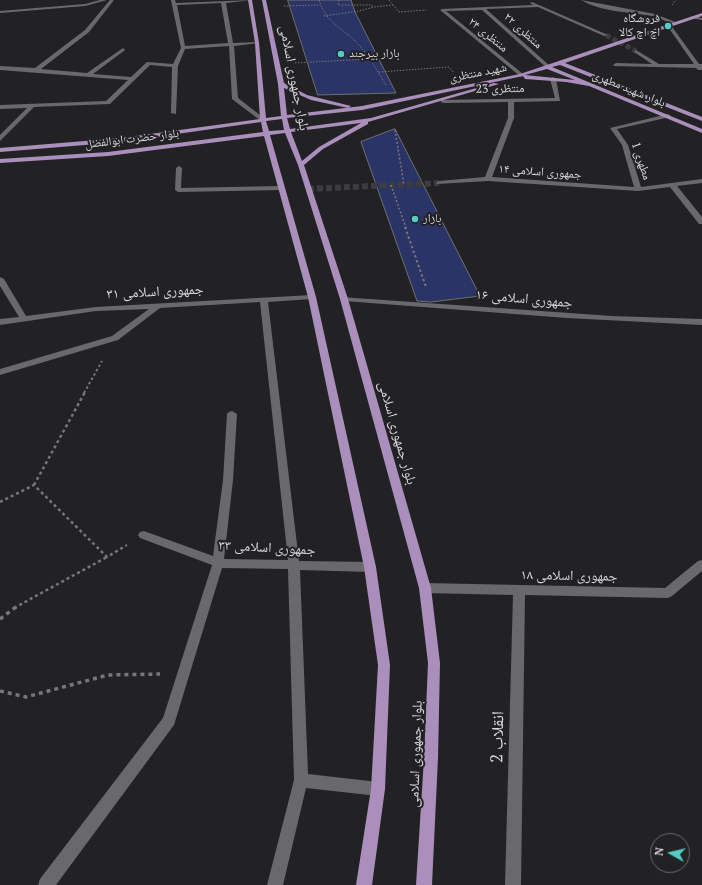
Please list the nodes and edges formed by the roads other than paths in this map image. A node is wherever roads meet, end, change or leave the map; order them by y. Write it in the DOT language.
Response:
graph roads {
  1 [pos="78,0"];
  2 [pos="105,0"];
  3 [pos="112,0"];
  4 [pos="250,0"];
  5 [pos="264,0"];
  6 [pos="527,0"];
  7 [pos="583,0"];
  8 [pos="201,1"];
  9 [pos="223,1"];
  10 [pos="174,2"];
  11 [pos="85,5"];
  12 [pos="538,6"];
  13 [pos="484,10"];
  14 [pos="0,12"];
  15 [pos="702,14"];
  16 [pos="692,17"];
  17 [pos="702,19"];
  18 [pos="676,23"];
  19 [pos="668,26"];
  20 [pos="606,35"];
  21 [pos="257,43"];
  22 [pos="231,45"];
  23 [pos="183,48"];
  24 [pos="123,50"];
  25 [pos="636,51"];
  26 [pos="560,63"];
  27 [pos="616,65"];
  28 [pos="175,66"];
  29 [pos="658,66"];
  30 [pos="700,66"];
  31 [pos="548,67"];
  32 [pos="0,68"];
  33 [pos="36,70"];
  34 [pos="702,72"];
  35 [pos="88,75"];
  36 [pos="518,75"];
  37 [pos="132,79"];
  38 [pos="553,79"];
  39 [pos="280,84"];
  40 [pos="593,86"];
  41 [pos="512,100"];
  42 [pos="444,101"];
  43 [pos="32,106"];
  44 [pos="0,107"];
  45 [pos="362,108"];
  46 [pos="174,113"];
  47 [pos="668,116"];
  48 [pos="284,117"];
  49 [pos="702,119"];
  50 [pos="263,120"];
  51 [pos="372,120"];
  52 [pos="287,130"];
  53 [pos="702,131"];
  54 [pos="267,133"];
  55 [pos="0,139"];
  56 [pos="0,150"];
  57 [pos="0,161"];
  58 [pos="301,165"];
  59 [pos="179,168"];
  60 [pos="488,179"];
  61 [pos="702,181"];
  62 [pos="439,183"];
  63 [pos="673,186"];
  64 [pos="281,188"];
  65 [pos="638,189"];
  66 [pos="702,222"];
  67 [pos="0,279"];
  68 [pos="312,297"];
  69 [pos="264,299"];
  70 [pos="344,299"];
  71 [pos="159,305"];
  72 [pos="24,319"];
  73 [pos="0,322"];
  74 [pos="702,322"];
  75 [pos="0,372"];
  76 [pos="232,414"];
  77 [pos="144,535"];
  78 [pos="218,563"];
  79 [pos="702,564"];
  80 [pos="294,565"];
  81 [pos="370,567"];
  82 [pos="425,588"];
  83 [pos="519,590"];
  84 [pos="301,780"];
  85 [pos="378,789"];
  86 [pos="46,885"];
  87 [pos="275,885"];
  88 [pos="364,885"];
  89 [pos="424,885"];
  90 [pos="513,885"];
  1 -- 11 [label="street"];
  2 -- 11 [label="street"];
  3 -- 33 [label="street"];
  4 -- 9 [label="street"];
  4 -- 21 [label="main road, بلوار جمهوری اسلامی"];
  5 -- 39 [label="main road, بلوار جمهوری اسلامی"];
  6 -- 12 [label="street"];
  7 -- 18 [label="street"];
  8 -- 9 [label="street"];
  8 -- 10 [label="street"];
  9 -- 22 [label="street"];
  10 -- 23 [label="street"];
  11 -- 14 [label="street"];
  12 -- 13 [label="street"];
  12 -- 20 [label="street"];
  13 -- 31 [label="street, منتظری ۲۲"];
  13 -- 36 [label="street, منتظری ۲۴"];
  15 -- 16 [label="main road"];
  16 -- 17 [label="street"];
  16 -- 18 [label="main road"];
  18 -- 19 [label="main road"];
  19 -- 26 [label="main road"];
  19 -- 30 [label="street"];
  21 -- 22 [label="street"];
  21 -- 50 [label="main road, بلوار جمهوری اسلامی"];
  22 -- 23 [label="street"];
  22 -- 50 [label="street"];
  23 -- 28 [label="street"];
  24 -- 35 [label="street"];
  25 -- 29 [label="street"];
  26 -- 31 [label="main road"];
  26 -- 49 [label="main road, بلوار شهید مطهری"];
  27 -- 29 [label="street"];
  28 -- 37 [label="street"];
  28 -- 46 [label="street"];
  29 -- 30 [label="street"];
  30 -- 34 [label="street"];
  31 -- 36 [label="main road"];
  31 -- 40 [label="main road, بلوار شهید مطهری"];
  32 -- 33 [label="street"];
  33 -- 35 [label="street"];
  35 -- 37 [label="street"];
  36 -- 38 [label="main road"];
  36 -- 42 [label="main road, شهید منتظری"];
  36 -- 45 [label="main road, شهید منتظری"];
  37 -- 43 [label="street"];
  38 -- 40 [label="main road"];
  38 -- 41 [label="street, منتظری 23"];
  39 -- 45 [label="main road"];
  39 -- 48 [label="main road, بلوار جمهوری اسلامی"];
  40 -- 47 [label="main road, بلوار شهید مطهری"];
  41 -- 42 [label="street, منتظری 23"];
  41 -- 60 [label="street"];
  42 -- 51 [label="main road, شهید منتظری"];
  43 -- 44 [label="street"];
  43 -- 55 [label="street"];
  45 -- 48 [label="main road, شهید منتظری"];
  47 -- 53 [label="main road, بلوار شهید مطهری"];
  47 -- 65 [label="street, مطهری 1"];
  48 -- 50 [label="main road, شهید منتظری"];
  48 -- 52 [label="main road, بلوار جمهوری اسلامی"];
  50 -- 54 [label="main road, بلوار جمهوری اسلامی"];
  50 -- 56 [label="main road, بلوار حضرت ابوالفضل"];
  51 -- 52 [label="main road, شهید منتظری"];
  51 -- 58 [label="main road"];
  52 -- 54 [label="main road, شهید منتظری"];
  52 -- 58 [label="main road, بلوار جمهوری اسلامی"];
  54 -- 57 [label="main road, بلوار حضرت ابوالفضل"];
  54 -- 64 [label="main road, بلوار جمهوری اسلامی"];
  58 -- 70 [label="main road, بلوار جمهوری اسلامی"];
  59 -- 64 [label="street"];
  60 -- 62 [label="street, جمهوری اسلامی ۱۴"];
  60 -- 65 [label="street, جمهوری اسلامی ۱۴"];
  61 -- 63 [label="street, جمهوری اسلامی ۱۴"];
  63 -- 65 [label="street, جمهوری اسلامی ۱۴"];
  63 -- 66 [label="street"];
  64 -- 68 [label="main road, بلوار جمهوری اسلامی"];
  67 -- 72 [label="street"];
  68 -- 69 [label="street, جمهوری اسلامی ۳۱"];
  68 -- 81 [label="main road, بلوار جمهوری اسلامی"];
  69 -- 71 [label="street, جمهوری اسلامی ۳۱"];
  69 -- 80 [label="street"];
  70 -- 74 [label="street, جمهوری اسلامی ۱۶"];
  70 -- 82 [label="main road, بلوار جمهوری اسلامی"];
  71 -- 72 [label="street, جمهوری اسلامی ۳۱"];
  71 -- 75 [label="street"];
  72 -- 73 [label="street, جمهوری اسلامی ۳۱"];
  76 -- 78 [label="street"];
  77 -- 78 [label="street, جمهوری اسلامی ۳۳"];
  78 -- 80 [label="street, جمهوری اسلامی ۳۳"];
  78 -- 86 [label="street"];
  79 -- 83 [label="street, جمهوری اسلامی ۱۸"];
  80 -- 81 [label="street, جمهوری اسلامی ۳۳"];
  80 -- 84 [label="street"];
  81 -- 85 [label="main road, بلوار جمهوری اسلامی"];
  82 -- 83 [label="street, جمهوری اسلامی ۱۸"];
  82 -- 89 [label="main road, بلوار جمهوری اسلامی"];
  83 -- 90 [label="street, انقلاب 2"];
  84 -- 85 [label="street"];
  84 -- 87 [label="street"];
  85 -- 88 [label="main road, بلوار جمهوری اسلامی"];
}
